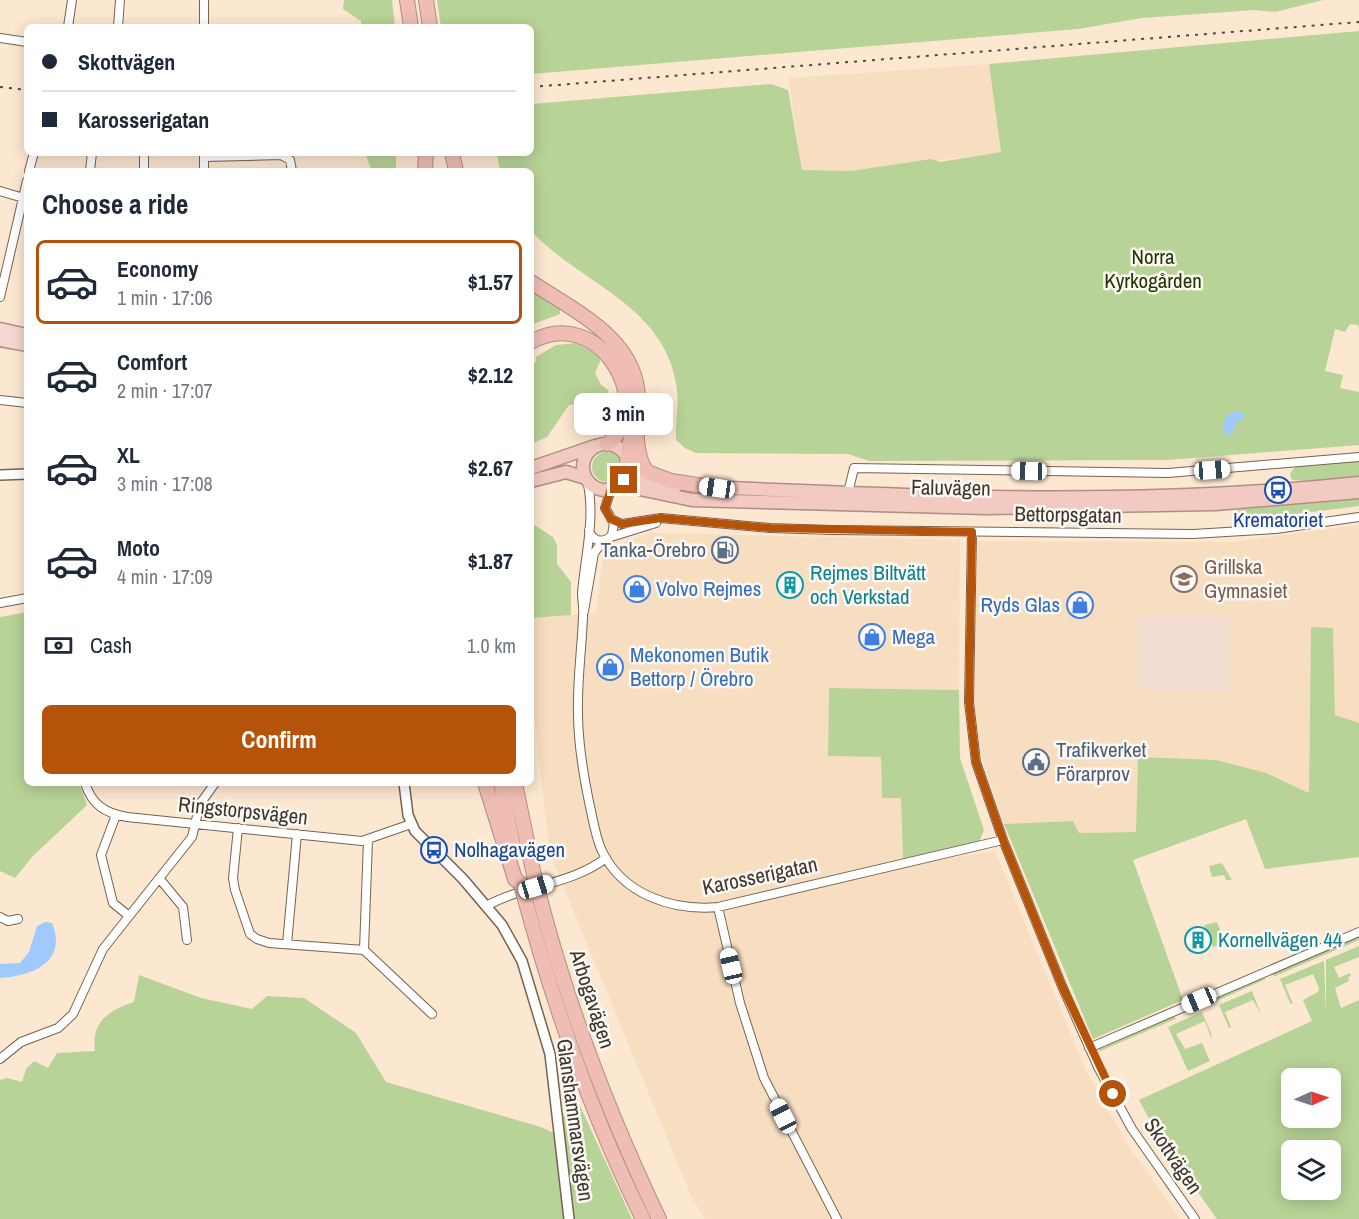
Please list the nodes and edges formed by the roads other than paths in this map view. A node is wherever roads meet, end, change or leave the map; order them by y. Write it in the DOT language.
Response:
graph roads {
  1 [pos="72,0"];
  2 [pos="120,0"];
  3 [pos="204,0"];
  4 [pos="407,0"];
  5 [pos="426,0"];
  6 [pos="68,24"];
  7 [pos="118,24"];
  8 [pos="204,24"];
  9 [pos="411,24"];
  10 [pos="430,24"];
  11 [pos="0,38"];
  12 [pos="24,42"];
  13 [pos="283,156"];
  14 [pos="291,168"];
  15 [pos="0,191"];
  16 [pos="24,198"];
  17 [pos="24,202"];
  18 [pos="534,284"];
  19 [pos="0,297"];
  20 [pos="0,329"];
  21 [pos="24,334"];
  22 [pos="0,340"];
  23 [pos="534,341"];
  24 [pos="24,344"];
  25 [pos="0,400"];
  26 [pos="24,403"];
  27 [pos="637,409"];
  28 [pos="603,445"];
  29 [pos="1359,457"];
  30 [pos="628,462"];
  31 [pos="534,467"];
  32 [pos="24,474"];
  33 [pos="0,475"];
  34 [pos="534,479"];
  35 [pos="587,479"];
  36 [pos="1359,483"];
  37 [pos="613,488"];
  38 [pos="717,488"];
  39 [pos="1359,492"];
  40 [pos="848,493"];
  41 [pos="980,503"];
  42 [pos="1359,517"];
  43 [pos="611,519"];
  44 [pos="669,520"];
  45 [pos="589,529"];
  46 [pos="972,532"];
  47 [pos="611,537"];
  48 [pos="603,541"];
  49 [pos="24,599"];
  50 [pos="0,603"];
  51 [pos="584,612"];
  52 [pos="87,786"];
  53 [pos="213,786"];
  54 [pos="405,786"];
  55 [pos="486,786"];
  56 [pos="502,786"];
  57 [pos="515,786"];
  58 [pos="116,815"];
  59 [pos="195,824"];
  60 [pos="411,824"];
  61 [pos="238,828"];
  62 [pos="297,834"];
  63 [pos="368,840"];
  64 [pos="1003,840"];
  65 [pos="606,858"];
  66 [pos="159,878"];
  67 [pos="528,882"];
  68 [pos="486,906"];
  69 [pos="718,907"];
  70 [pos="129,916"];
  71 [pos="0,917"];
  72 [pos="18,919"];
  73 [pos="1359,932"];
  74 [pos="187,940"];
  75 [pos="286,944"];
  76 [pos="364,950"];
  77 [pos="432,1014"];
  78 [pos="1089,1048"];
  79 [pos="0,1059"];
  80 [pos="569,1219"];
  81 [pos="643,1219"];
  82 [pos="659,1219"];
  83 [pos="837,1219"];
  84 [pos="1195,1219"];
  1 -- 6 [label="street"];
  2 -- 7 [label="street"];
  3 -- 8 [label="street"];
  4 -- 9 [label="highway"];
  5 -- 10 [label="highway"];
  11 -- 12 [label="street"];
  13 -- 14 [label="street"];
  15 -- 16 [label="street"];
  17 -- 19 [label="street"];
  18 -- 27 [label="highway"];
  20 -- 21 [label="main road"];
  22 -- 24 [label="main road"];
  23 -- 28 [label="highway"];
  25 -- 26 [label="street"];
  27 -- 30 [label="highway"];
  27 -- 38 [label="highway"];
  28 -- 30 [label="highway"];
  28 -- 31 [label="highway"];
  28 -- 35 [label="highway"];
  29 -- 40 [label="street"];
  30 -- 37 [label="highway"];
  30 -- 38 [label="highway, Faluvägen"];
  32 -- 33 [label="street"];
  34 -- 35 [label="highway"];
  35 -- 37 [label="highway"];
  35 -- 45 [label="street, Karosserigatan"];
  36 -- 41 [label="highway, Faluvägen"];
  37 -- 41 [label="highway, Faluvägen"];
  37 -- 43 [label="street"];
  38 -- 40 [label="highway, Faluvägen"];
  39 -- 41 [label="highway, Faluvägen"];
  40 -- 41 [label="highway, Faluvägen"];
  42 -- 46 [label="street, Bettorpsgatan"];
  43 -- 44 [label="street, Bettorpsgatan"];
  43 -- 47 [label="street"];
  44 -- 46 [label="street, Bettorpsgatan"];
  44 -- 47 [label="street, Bettorpsgatan"];
  45 -- 48 [label="street"];
  45 -- 51 [label="street, Karosserigatan"];
  46 -- 64 [label="street, Skottvägen"];
  47 -- 48 [label="street"];
  48 -- 51 [label="street, Karosserigatan"];
  49 -- 50 [label="street"];
  51 -- 65 [label="street, Karosserigatan"];
  52 -- 58 [label="street"];
  53 -- 59 [label="street"];
  54 -- 60 [label="street"];
  55 -- 67 [label="highway"];
  56 -- 67 [label="highway, Arbogavägen"];
  57 -- 67 [label="highway, Arbogavägen"];
  58 -- 59 [label="street, Ringstorpsvägen"];
  58 -- 70 [label="street"];
  59 -- 61 [label="street, Ringstorpsvägen"];
  59 -- 66 [label="street"];
  60 -- 63 [label="street, Ringstorpsvägen"];
  60 -- 68 [label="street, Glanshammarsvägen"];
  61 -- 62 [label="street, Ringstorpsvägen"];
  61 -- 75 [label="street"];
  62 -- 63 [label="street, Ringstorpsvägen"];
  62 -- 75 [label="street"];
  63 -- 76 [label="street"];
  64 -- 69 [label="street, Karosserigatan"];
  64 -- 78 [label="street, Skottvägen"];
  65 -- 68 [label="street"];
  65 -- 69 [label="street, Karosserigatan"];
  66 -- 70 [label="street"];
  66 -- 74 [label="street"];
  67 -- 81 [label="highway, Arbogavägen, bridge"];
  67 -- 82 [label="highway, Arbogavägen, bridge"];
  68 -- 80 [label="street, Glanshammarsvägen"];
  69 -- 83 [label="street"];
  70 -- 79 [label="street"];
  71 -- 72 [label="street"];
  73 -- 78 [label="street"];
  75 -- 76 [label="street"];
  76 -- 77 [label="street"];
  78 -- 84 [label="street, Skottvägen"];
}
